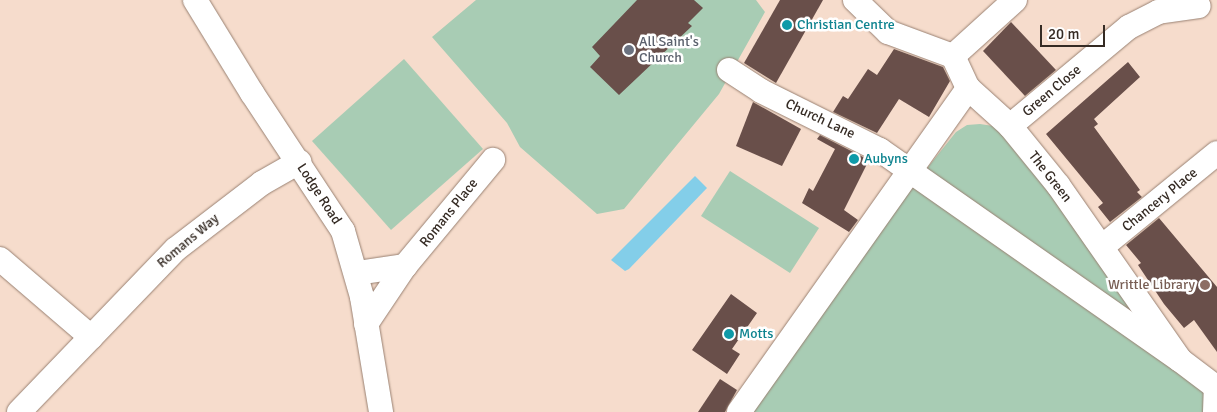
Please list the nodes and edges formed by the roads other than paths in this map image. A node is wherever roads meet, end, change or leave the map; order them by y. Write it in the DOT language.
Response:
graph roads {
  1 [pos="195,0"];
  2 [pos="855,0"];
  3 [pos="1016,0"];
  4 [pos="1199,6"];
  5 [pos="953,56"];
  6 [pos="729,70"];
  7 [pos="968,88"];
  8 [pos="1010,126"];
  9 [pos="1217,154"];
  10 [pos="492,160"];
  11 [pos="299,162"];
  12 [pos="909,172"];
  13 [pos="1103,246"];
  14 [pos="0,259"];
  15 [pos="406,266"];
  16 [pos="357,273"];
  17 [pos="366,324"];
  18 [pos="91,336"];
  19 [pos="1180,360"];
  20 [pos="1217,388"];
  21 [pos="19,412"];
  22 [pos="381,412"];
  23 [pos="740,412"];
  24 [pos="1215,412"];
  1 -- 11 [label="street, Lodge Road"];
  2 -- 5 [label="street"];
  3 -- 5 [label="street"];
  4 -- 8 [label="street, Green Close"];
  5 -- 7 [label="street"];
  6 -- 12 [label="street, Church Lane"];
  7 -- 8 [label="street, The Green"];
  7 -- 12 [label="street"];
  8 -- 13 [label="street, The Green"];
  9 -- 13 [label="street, Chancery Place"];
  10 -- 15 [label="street, Romans Place"];
  11 -- 16 [label="street, Lodge Road"];
  11 -- 18 [label="street, Romans Way"];
  12 -- 19 [label="street, The Green"];
  12 -- 23 [label="street"];
  13 -- 19 [label="street, The Green"];
  14 -- 18 [label="street"];
  15 -- 16 [label="street"];
  15 -- 17 [label="street, Romans Place"];
  16 -- 17 [label="street, Lodge Road"];
  17 -- 22 [label="street, Lodge Road"];
  18 -- 21 [label="street, Romans Way"];
  19 -- 20 [label="street, The Green"];
  20 -- 24 [label="street, The Green"];
}
